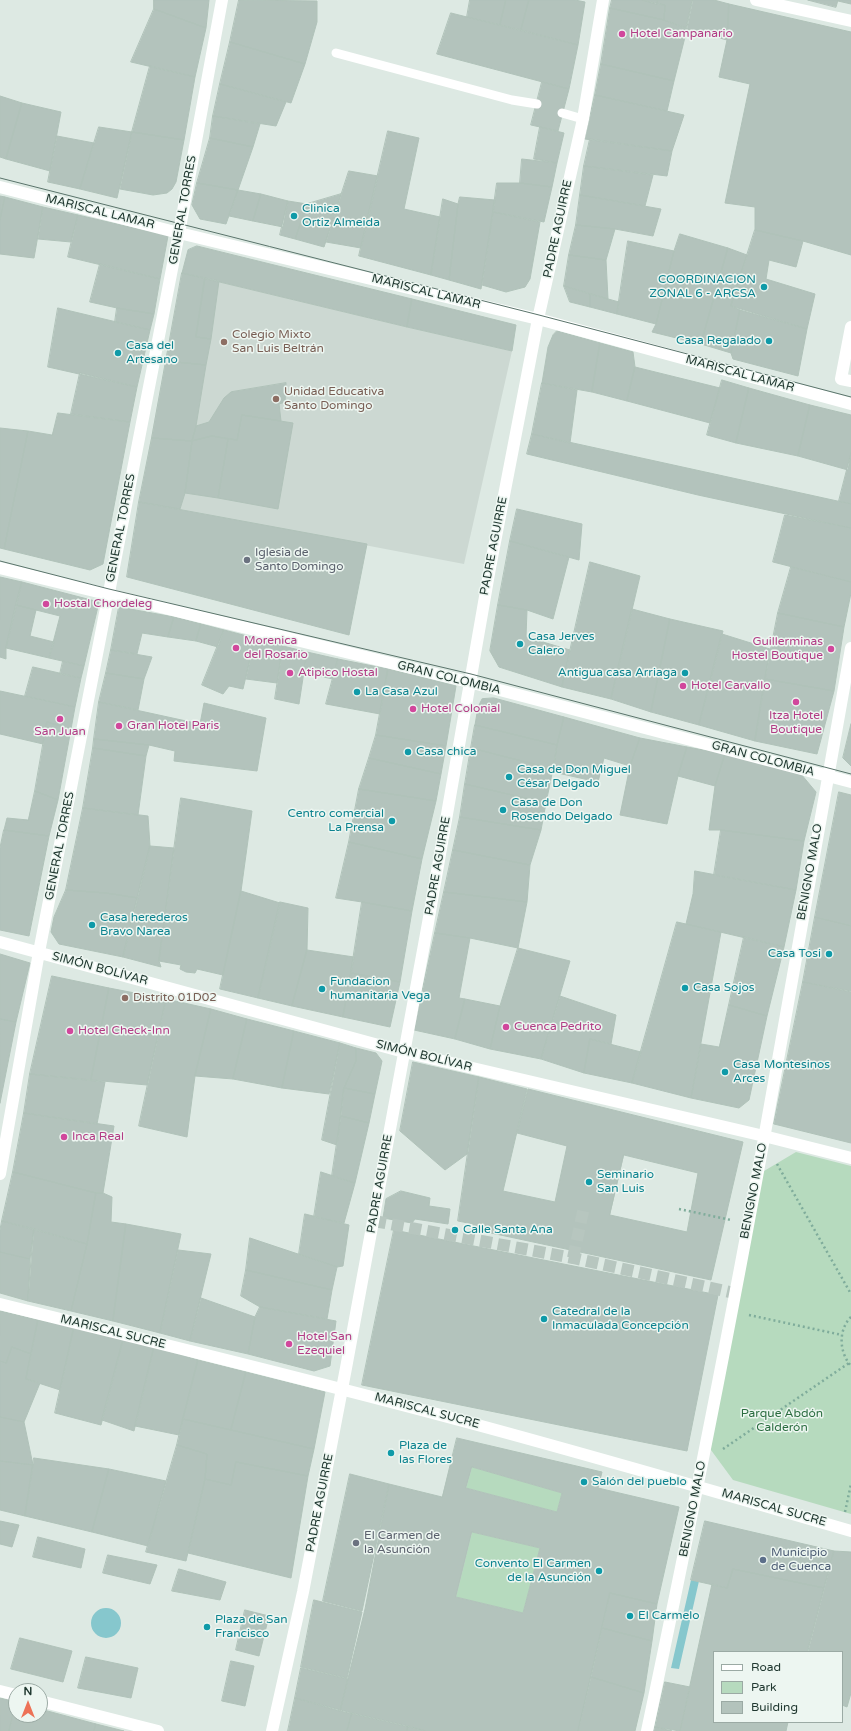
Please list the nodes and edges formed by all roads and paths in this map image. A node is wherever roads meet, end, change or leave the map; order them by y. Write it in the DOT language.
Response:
graph roads {
  1 [pos="222,0"];
  2 [pos="603,0"];
  3 [pos="756,0"];
  4 [pos="851,21"];
  5 [pos="336,53"];
  6 [pos="536,104"];
  7 [pos="562,113"];
  8 [pos="583,119"];
  9 [pos="0,187"];
  10 [pos="179,233"];
  11 [pos="538,319"];
  12 [pos="851,327"];
  13 [pos="851,381"];
  14 [pos="851,404"];
  15 [pos="0,568"];
  16 [pos="109,596"];
  17 [pos="851,648"];
  18 [pos="469,682"];
  19 [pos="827,775"];
  20 [pos="851,782"];
  21 [pos="0,942"];
  22 [pos="38,952"];
  23 [pos="404,1052"];
  24 [pos="764,1136"];
  25 [pos="851,1158"];
  26 [pos="777,1163"];
  27 [pos="0,1174"];
  28 [pos="679,1209"];
  29 [pos="747,1224"];
  30 [pos="851,1294"];
  31 [pos="0,1304"];
  32 [pos="730,1312"];
  33 [pos="851,1317"];
  34 [pos="842,1335"];
  35 [pos="850,1365"];
  36 [pos="342,1389"];
  37 [pos="721,1450"];
  38 [pos="851,1484"];
  39 [pos="697,1487"];
  40 [pos="845,1513"];
  41 [pos="851,1531"];
  42 [pos="48,1704"];
  43 [pos="158,1731"];
  44 [pos="272,1731"];
  45 [pos="647,1731"];
  1 -- 10 [label="street, GENERAL TORRES"];
  2 -- 8 [label="street, PADRE AGUIRRE"];
  3 -- 4 [label="street"];
  5 -- 6 [label="lane"];
  7 -- 8 [label="lane"];
  8 -- 11 [label="street, PADRE AGUIRRE"];
  9 -- 10 [label="street, MARISCAL LAMAR"];
  10 -- 11 [label="street, MARISCAL LAMAR"];
  10 -- 16 [label="street, GENERAL TORRES"];
  11 -- 14 [label="street, MARISCAL LAMAR"];
  11 -- 18 [label="street, PADRE AGUIRRE"];
  12 -- 13 [label="street"];
  15 -- 16 [label="street, GRAN COLOMBIA"];
  16 -- 18 [label="street, GRAN COLOMBIA"];
  16 -- 22 [label="street, GENERAL TORRES"];
  17 -- 19 [label="street, BENIGNO MALO"];
  18 -- 19 [label="street, GRAN COLOMBIA"];
  18 -- 23 [label="street, PADRE AGUIRRE"];
  19 -- 20 [label="street, GRAN COLOMBIA"];
  19 -- 24 [label="street, BENIGNO MALO"];
  21 -- 22 [label="street, SIMÓN BOLÍVAR"];
  22 -- 23 [label="street, SIMÓN BOLÍVAR"];
  22 -- 27 [label="street, GENERAL TORRES"];
  23 -- 24 [label="street, SIMÓN BOLÍVAR"];
  23 -- 36 [label="street, PADRE AGUIRRE"];
  24 -- 25 [label="street, SIMÓN BOLÍVAR"];
  24 -- 29 [label="street, BENIGNO MALO"];
  26 -- 30 [label="path"];
  28 -- 29 [label="path"];
  29 -- 32 [label="street, BENIGNO MALO"];
  31 -- 36 [label="street, MARISCAL SUCRE"];
  32 -- 34 [label="path"];
  32 -- 39 [label="street, BENIGNO MALO"];
  33 -- 34 [label="path"];
  34 -- 35 [label="path"];
  35 -- 37 [label="path"];
  36 -- 39 [label="street, MARISCAL SUCRE"];
  36 -- 44 [label="street, PADRE AGUIRRE"];
  38 -- 40 [label="path"];
  39 -- 41 [label="street, MARISCAL SUCRE"];
  39 -- 45 [label="street, BENIGNO MALO"];
  42 -- 43 [label="street"];
}
